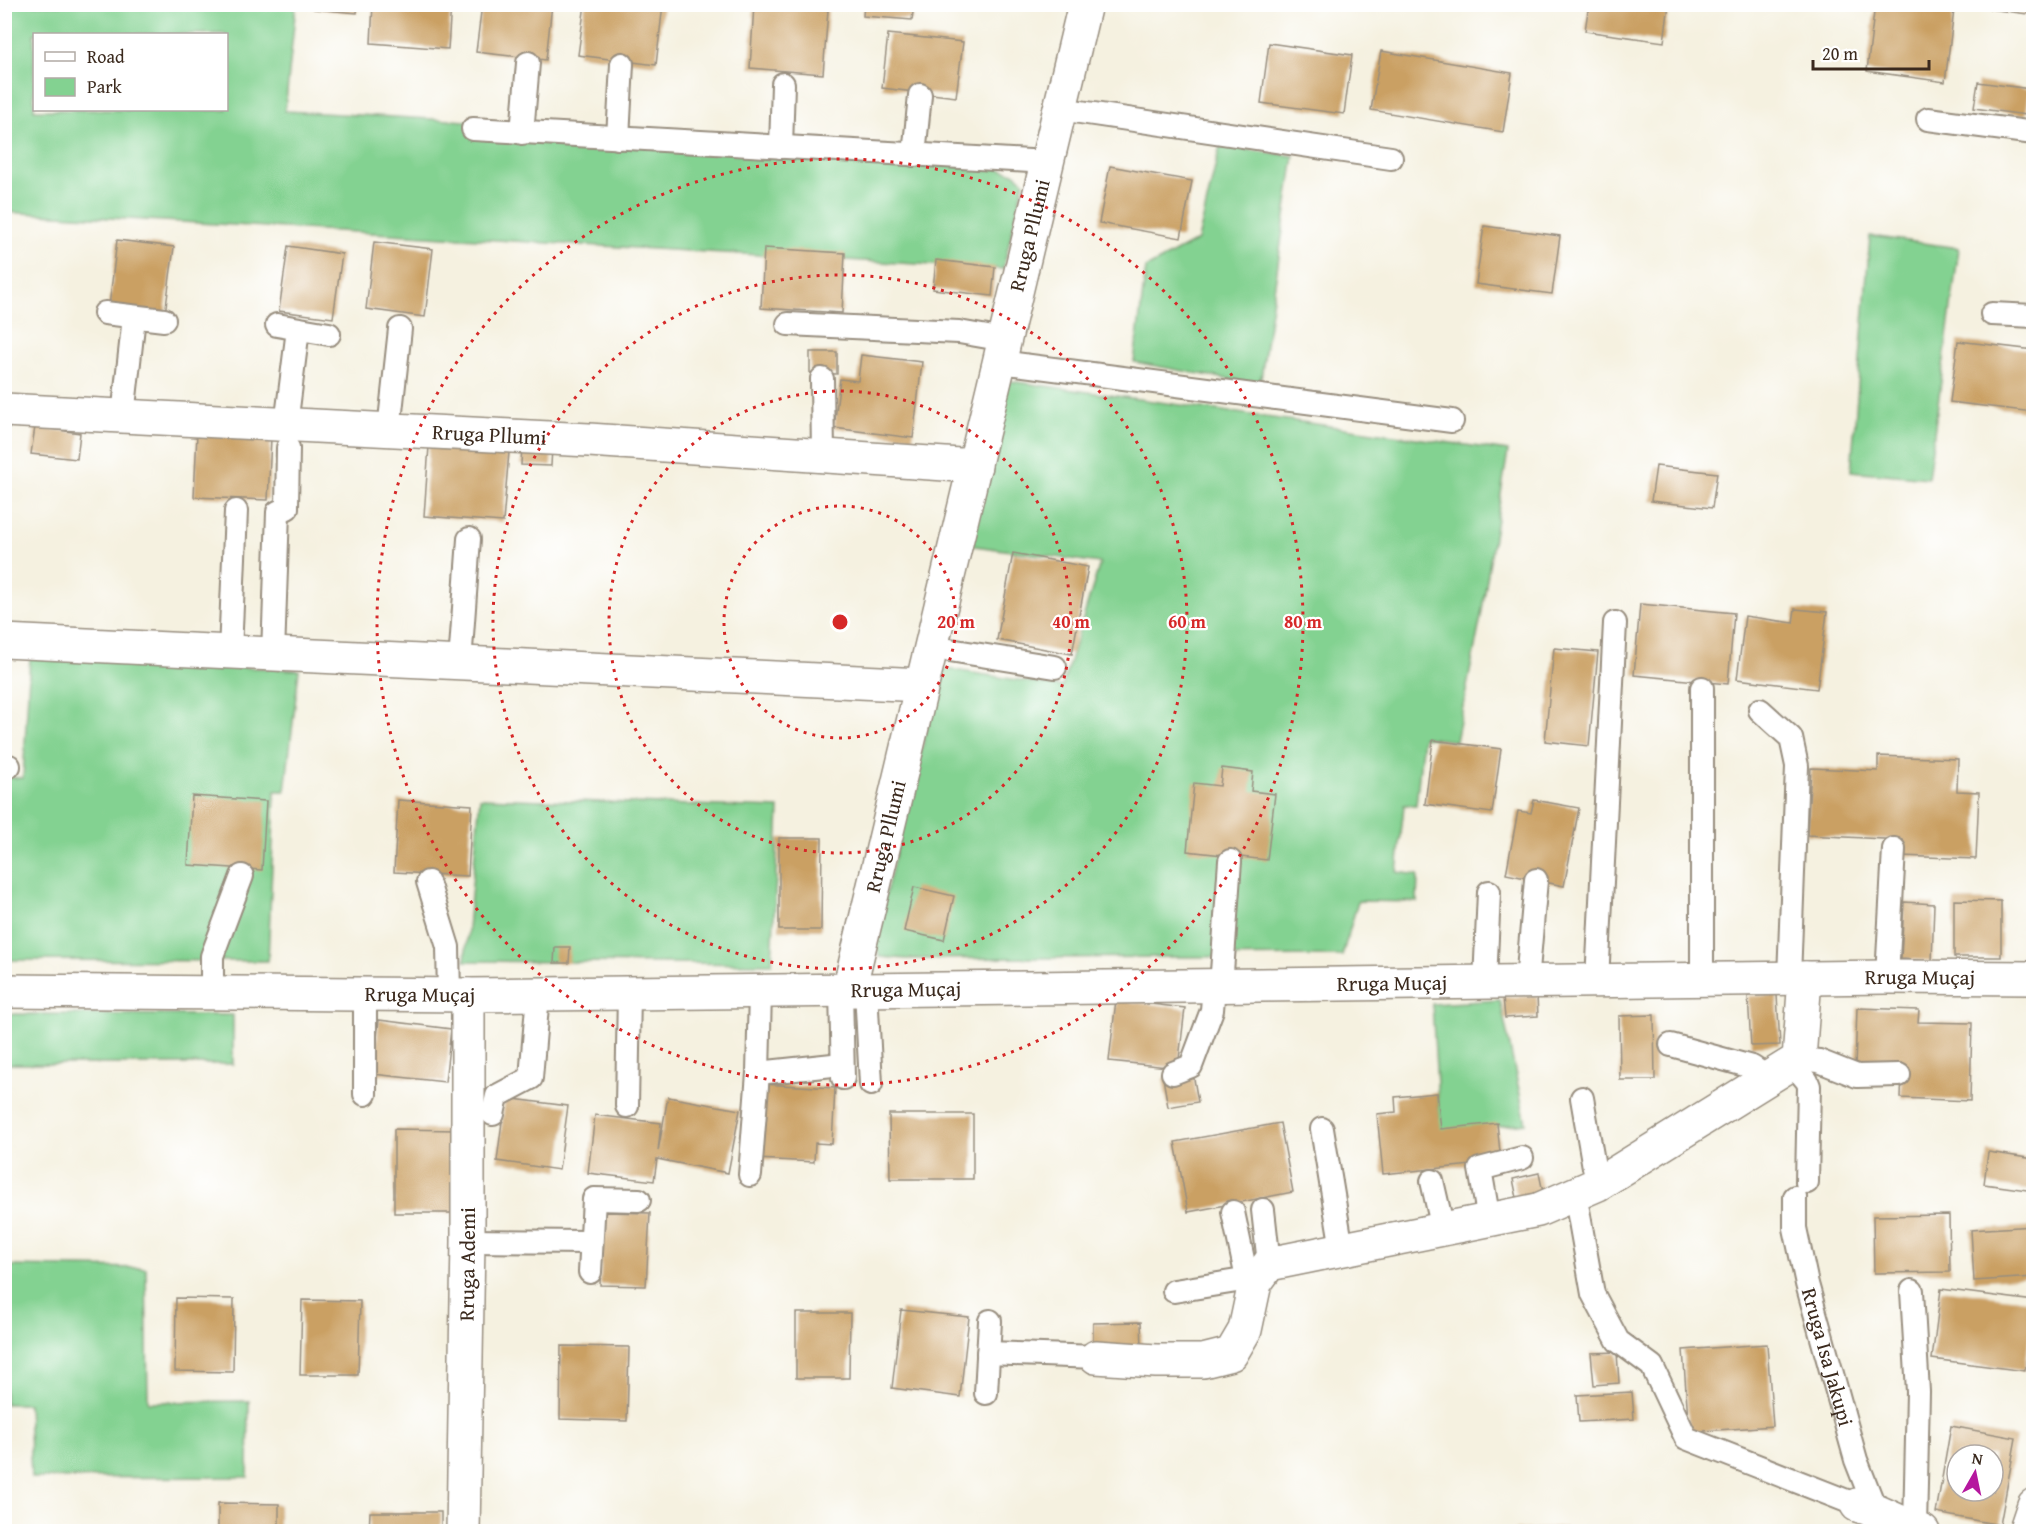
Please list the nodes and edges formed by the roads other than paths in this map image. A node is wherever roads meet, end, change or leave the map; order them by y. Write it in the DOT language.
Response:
graph roads {
  1 [pos="1085,4"];
  2 [pos="528,63"];
  3 [pos="622,64"];
  4 [pos="783,84"];
  5 [pos="920,95"];
  6 [pos="1060,109"];
  7 [pos="1928,118"];
  8 [pos="473,129"];
  9 [pos="522,133"];
  10 [pos="2034,133"];
  11 [pos="618,138"];
  12 [pos="781,147"];
  13 [pos="914,155"];
  14 [pos="1391,158"];
  15 [pos="1047,162"];
  16 [pos="105,313"];
  17 [pos="1992,314"];
  18 [pos="2034,316"];
  19 [pos="134,317"];
  20 [pos="164,320"];
  21 [pos="788,324"];
  22 [pos="400,329"];
  23 [pos="329,334"];
  24 [pos="1002,351"];
  25 [pos="822,379"];
  26 [pos="4,410"];
  27 [pos="123,416"];
  28 [pos="1452,421"];
  29 [pos="389,430"];
  30 [pos="287,436"];
  31 [pos="823,455"];
  32 [pos="975,466"];
  33 [pos="236,511"];
  34 [pos="470,538"];
  35 [pos="1615,623"];
  36 [pos="4,641"];
  37 [pos="931,647"];
  38 [pos="230,652"];
  39 [pos="273,654"];
  40 [pos="460,663"];
  41 [pos="1056,667"];
  42 [pos="922,685"];
  43 [pos="1702,688"];
  44 [pos="1760,710"];
  45 [pos="1894,849"];
  46 [pos="1230,861"];
  47 [pos="242,876"];
  48 [pos="1536,880"];
  49 [pos="428,882"];
  50 [pos="1489,892"];
  51 [pos="1887,977"];
  52 [pos="1797,978"];
  53 [pos="2034,978"];
  54 [pos="1702,980"];
  55 [pos="1597,981"];
  56 [pos="1485,982"];
  57 [pos="1527,982"];
  58 [pos="1218,986"];
  59 [pos="852,990"];
  60 [pos="4,991"];
  61 [pos="760,992"];
  62 [pos="212,993"];
  63 [pos="629,993"];
  64 [pos="365,994"];
  65 [pos="538,994"];
  66 [pos="458,995"];
  67 [pos="1671,1045"];
  68 [pos="1787,1067"];
  69 [pos="758,1073"];
  70 [pos="1173,1073"];
  71 [pos="1899,1075"];
  72 [pos="871,1084"];
  73 [pos="365,1094"];
  74 [pos="1582,1098"];
  75 [pos="627,1106"];
  76 [pos="493,1114"];
  77 [pos="1322,1129"];
  78 [pos="1522,1158"];
  79 [pos="750,1175"];
  80 [pos="1432,1181"];
  81 [pos="1604,1181"];
  82 [pos="1571,1196"];
  83 [pos="639,1200"];
  84 [pos="1263,1210"];
  85 [pos="1233,1212"];
  86 [pos="1491,1219"];
  87 [pos="1443,1229"];
  88 [pos="468,1240"];
  89 [pos="591,1242"];
  90 [pos="1342,1249"];
  91 [pos="590,1272"];
  92 [pos="1261,1276"];
  93 [pos="1174,1291"];
  94 [pos="1912,1291"];
  95 [pos="990,1321"];
  96 [pos="988,1353"];
  97 [pos="1096,1357"];
  98 [pos="986,1394"];
  99 [pos="2034,1505"];
  100 [pos="1866,1508"];
  101 [pos="1919,1530"];
  102 [pos="463,1532"];
  103 [pos="2025,1532"];
  1 -- 6 [label="street, Rruga Pllumi"];
  2 -- 9 [label="lane"];
  3 -- 11 [label="lane"];
  4 -- 12 [label="lane"];
  5 -- 13 [label="lane"];
  6 -- 14 [label="lane"];
  6 -- 15 [label="street, Rruga Pllumi"];
  7 -- 10 [label="lane"];
  8 -- 9 [label="lane"];
  9 -- 11 [label="lane"];
  11 -- 12 [label="lane"];
  12 -- 13 [label="lane"];
  13 -- 15 [label="lane"];
  15 -- 24 [label="street, Rruga Pllumi"];
  16 -- 19 [label="lane"];
  17 -- 18 [label="lane"];
  19 -- 20 [label="lane"];
  19 -- 27 [label="lane"];
  21 -- 24 [label="lane"];
  22 -- 29 [label="lane"];
  23 -- 30 [label="lane"];
  24 -- 28 [label="lane"];
  24 -- 32 [label="street, Rruga Pllumi"];
  25 -- 31 [label="lane"];
  26 -- 27 [label="street, Rruga Pllumi"];
  27 -- 30 [label="street, Rruga Pllumi"];
  29 -- 30 [label="street, Rruga Pllumi"];
  29 -- 31 [label="street, Rruga Pllumi"];
  30 -- 39 [label="lane"];
  31 -- 32 [label="street, Rruga Pllumi"];
  32 -- 37 [label="street, Rruga Pllumi"];
  33 -- 38 [label="lane"];
  34 -- 40 [label="lane"];
  35 -- 55 [label="lane"];
  36 -- 38 [label="street"];
  37 -- 41 [label="lane"];
  37 -- 42 [label="street, Rruga Pllumi"];
  38 -- 39 [label="street"];
  39 -- 40 [label="street"];
  40 -- 42 [label="street"];
  42 -- 59 [label="street, Rruga Pllumi"];
  43 -- 54 [label="lane"];
  44 -- 52 [label="lane"];
  45 -- 51 [label="lane"];
  46 -- 58 [label="lane"];
  47 -- 62 [label="lane"];
  48 -- 57 [label="lane"];
  49 -- 66 [label="lane"];
  50 -- 56 [label="lane"];
  51 -- 52 [label="street, Rruga Muçaj"];
  51 -- 53 [label="street, Rruga Muçaj"];
  52 -- 54 [label="street, Rruga Muçaj"];
  52 -- 68 [label="street"];
  54 -- 55 [label="street, Rruga Muçaj"];
  55 -- 57 [label="street, Rruga Muçaj"];
  56 -- 57 [label="street, Rruga Muçaj"];
  56 -- 58 [label="street, Rruga Muçaj"];
  58 -- 59 [label="street, Rruga Muçaj"];
  58 -- 70 [label="lane"];
  59 -- 61 [label="street, Rruga Muçaj"];
  59 -- 69 [label="lane"];
  59 -- 72 [label="lane"];
  60 -- 62 [label="street, Rruga Muçaj"];
  61 -- 63 [label="street, Rruga Muçaj"];
  61 -- 69 [label="lane"];
  62 -- 64 [label="street, Rruga Muçaj"];
  63 -- 65 [label="street, Rruga Muçaj"];
  63 -- 75 [label="lane"];
  64 -- 66 [label="street, Rruga Muçaj"];
  64 -- 73 [label="lane"];
  65 -- 66 [label="street, Rruga Muçaj"];
  65 -- 76 [label="lane"];
  66 -- 88 [label="street, Rruga Ademi"];
  67 -- 68 [label="lane"];
  68 -- 71 [label="lane"];
  68 -- 81 [label="street"];
  68 -- 100 [label="lane, Rruga Isa Jakupi"];
  69 -- 79 [label="lane"];
  74 -- 81 [label="lane"];
  77 -- 90 [label="lane"];
  78 -- 86 [label="lane"];
  80 -- 87 [label="lane"];
  81 -- 82 [label="street"];
  82 -- 86 [label="street"];
  82 -- 100 [label="lane"];
  83 -- 89 [label="lane"];
  84 -- 92 [label="lane"];
  85 -- 92 [label="lane"];
  86 -- 87 [label="street"];
  87 -- 90 [label="street"];
  88 -- 89 [label="lane"];
  88 -- 102 [label="street, Rruga Ademi"];
  89 -- 91 [label="lane"];
  90 -- 92 [label="street"];
  92 -- 93 [label="lane"];
  92 -- 97 [label="street"];
  94 -- 101 [label="lane"];
  95 -- 96 [label="lane"];
  96 -- 97 [label="lane"];
  96 -- 98 [label="lane"];
  99 -- 103 [label="street"];
  100 -- 101 [label="street"];
}
